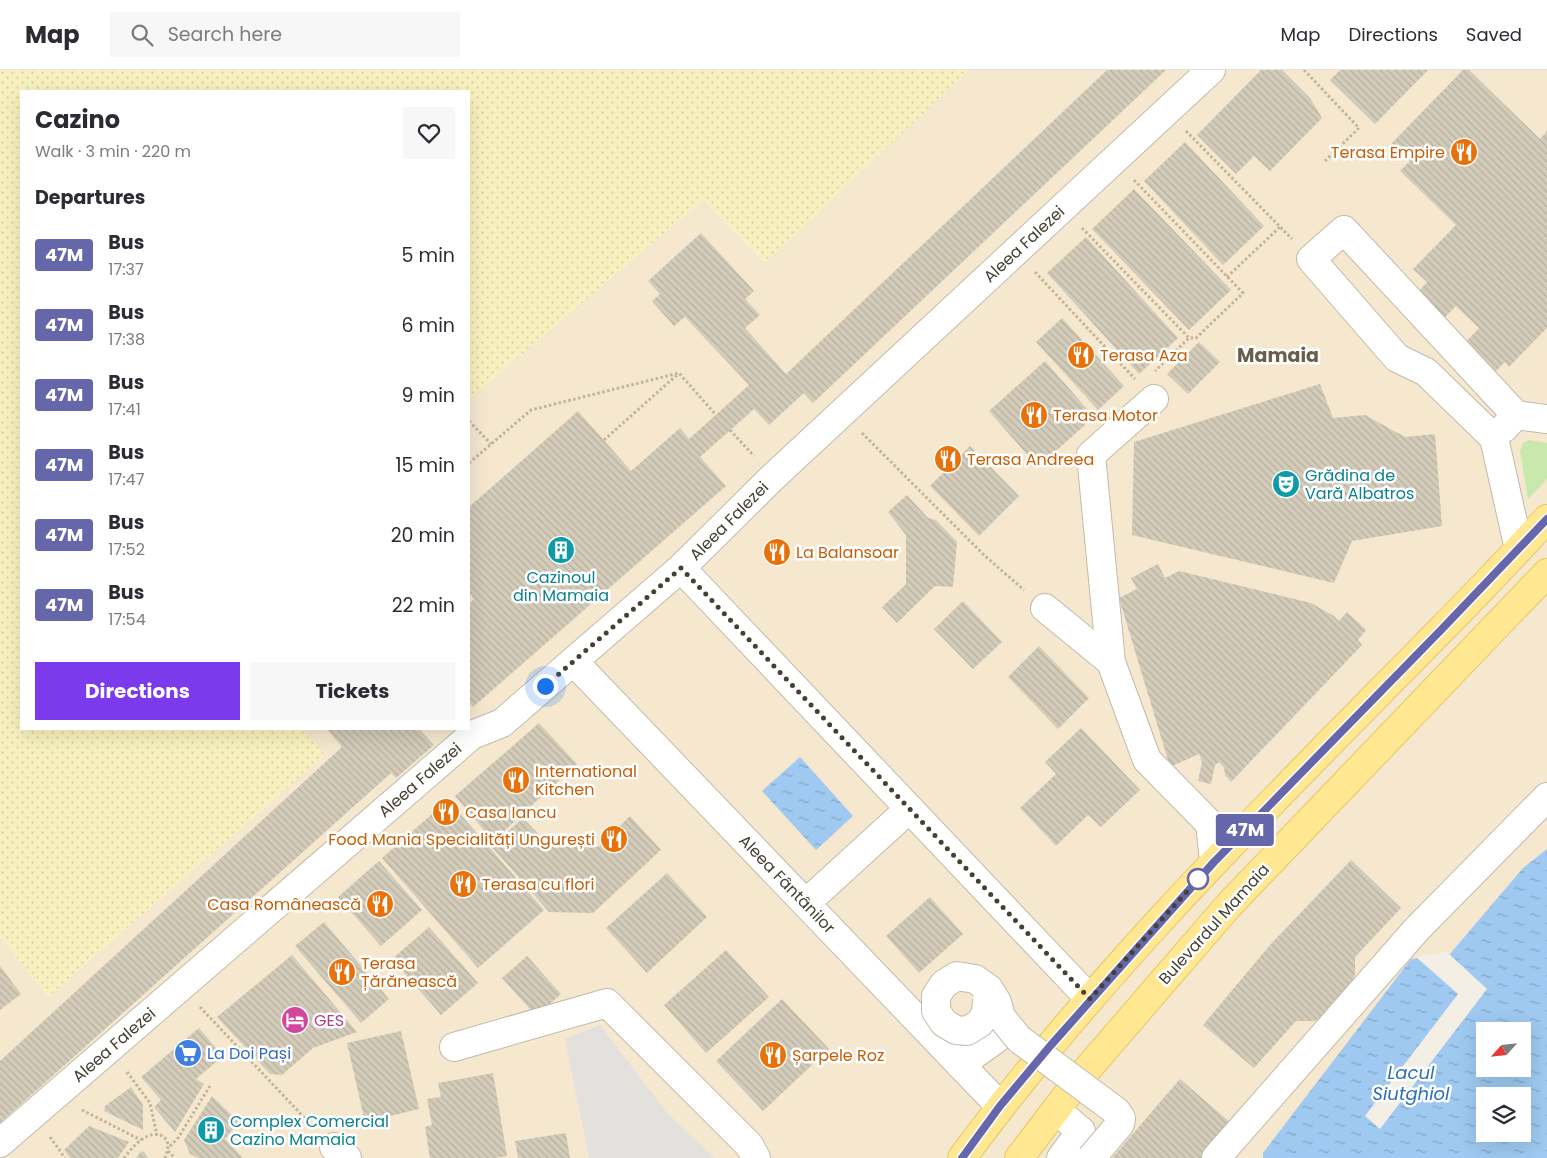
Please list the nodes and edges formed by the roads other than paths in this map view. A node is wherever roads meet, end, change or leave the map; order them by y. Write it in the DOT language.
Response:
graph roads {
  1 [pos="1211,70"];
  2 [pos="1147,392"];
  3 [pos="1516,415"];
  4 [pos="1547,419"];
  5 [pos="1494,438"];
  6 [pos="1547,519"];
  7 [pos="1519,548"];
  8 [pos="681,568"];
  9 [pos="1547,573"];
  10 [pos="1045,608"];
  11 [pos="574,662"];
  12 [pos="1111,662"];
  13 [pos="1547,797"];
  14 [pos="910,809"];
  15 [pos="1252,822"];
  16 [pos="1210,824"];
  17 [pos="1214,862"];
  18 [pos="806,903"];
  19 [pos="1090,999"];
  20 [pos="454,1047"];
  21 [pos="960,1065"];
  22 [pos="1000,1106"];
  23 [pos="1056,1110"];
  24 [pos="0,1143"];
  25 [pos="756,1158"];
  26 [pos="962,1158"];
  27 [pos="1019,1158"];
  28 [pos="1061,1158"];
  29 [pos="1091,1158"];
  30 [pos="1216,1158"];
  1 -- 8 [label="street, Aleea Falezei"];
  2 -- 12 [label="street"];
  3 -- 4 [label="street"];
  3 -- 5 [label="street"];
  3 -- 5 [label="street"];
  5 -- 7 [label="street"];
  6 -- 7 [label="main road"];
  7 -- 15 [label="main road"];
  8 -- 11 [label="street, Aleea Falezei"];
  8 -- 14 [label="street"];
  9 -- 23 [label="main road, Bulevardul Mamaia"];
  10 -- 12 [label="street"];
  11 -- 18 [label="street, Aleea Fântânilor"];
  11 -- 24 [label="street, Aleea Falezei"];
  12 -- 16 [label="street"];
  13 -- 30 [label="street"];
  14 -- 18 [label="street"];
  14 -- 19 [label="street"];
  15 -- 16 [label="street"];
  15 -- 17 [label="main road"];
  16 -- 17 [label="street"];
  17 -- 19 [label="main road"];
  18 -- 21 [label="street, Aleea Fântânilor"];
  19 -- 22 [label="main road"];
  20 -- 25 [label="street"];
  21 -- 22 [label="street, Aleea Fântânilor"];
  21 -- 29 [label="street, bridge"];
  22 -- 26 [label="main road"];
  23 -- 27 [label="main road, Bulevardul Mamaia"];
  23 -- 28 [label="street"];
}
